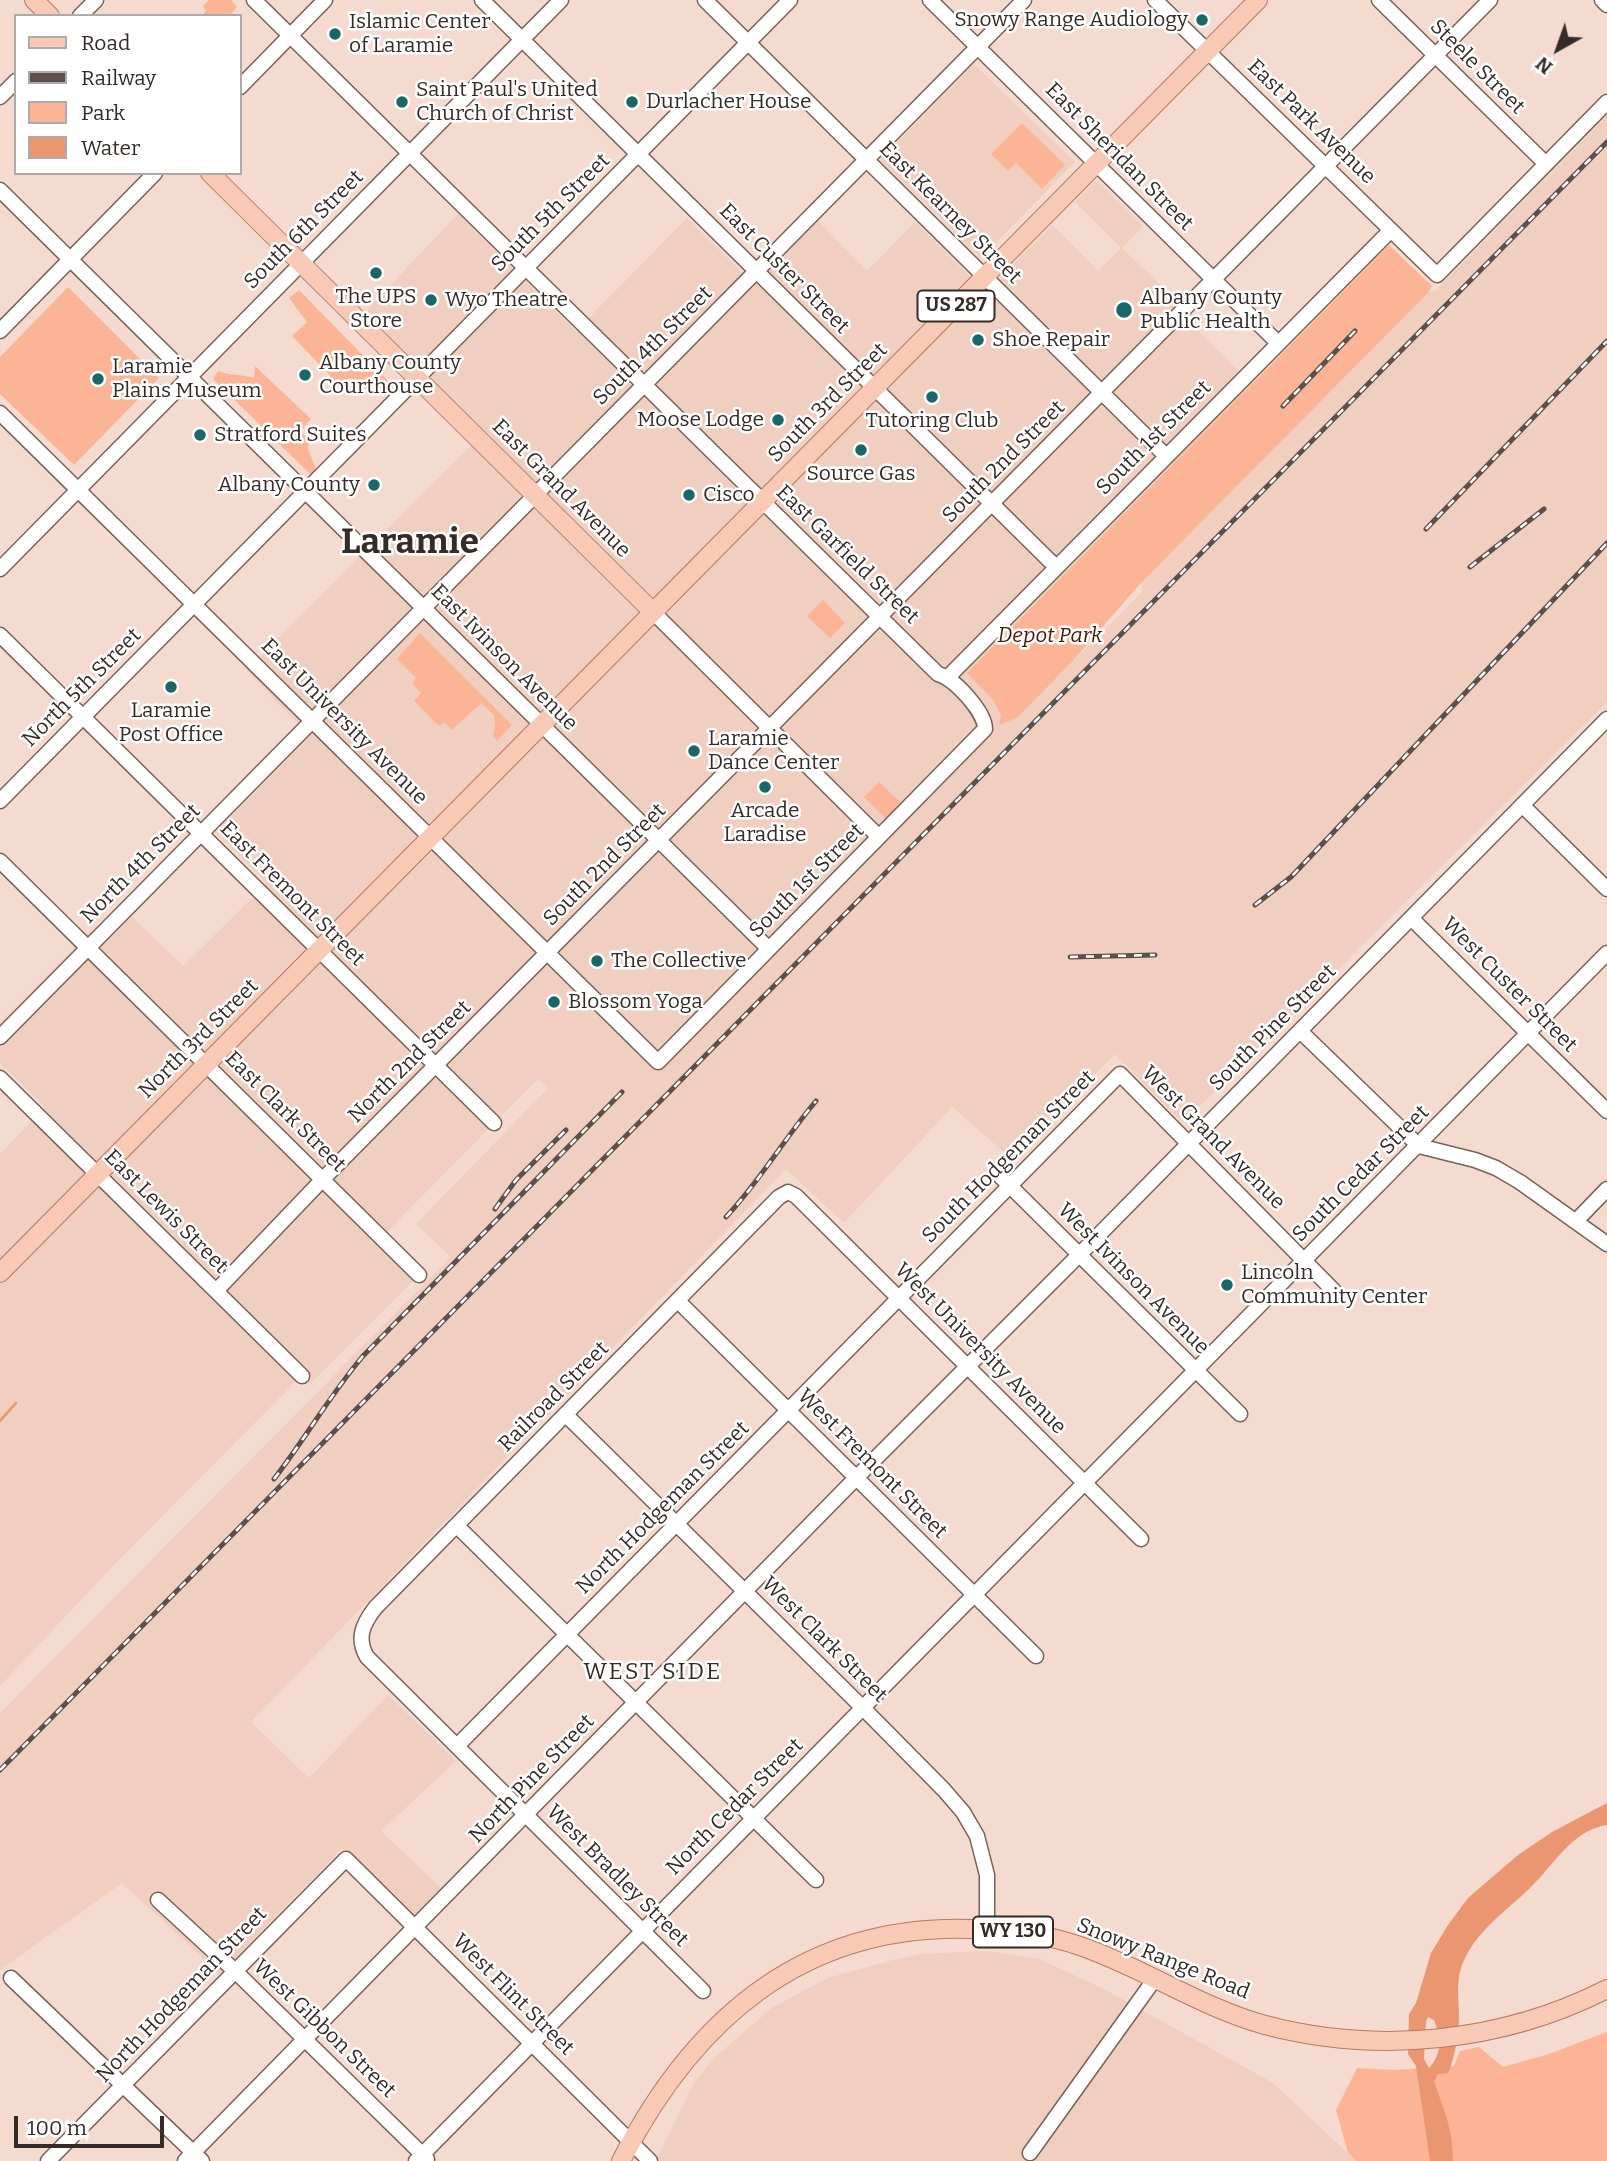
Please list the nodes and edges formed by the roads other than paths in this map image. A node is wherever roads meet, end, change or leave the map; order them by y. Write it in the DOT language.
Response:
graph roads {
  1 [pos="34,0"];
  2 [pos="96,0"];
  3 [pos="254,0"];
  4 [pos="325,0"];
  5 [pos="482,0"];
  6 [pos="561,0"];
  7 [pos="705,0"];
  8 [pos="790,0"];
  9 [pos="930,0"];
  10 [pos="1024,0"];
  11 [pos="1155,0"];
  12 [pos="1258,0"];
  13 [pos="1379,0"];
  14 [pos="1490,0"];
  15 [pos="1602,0"];
  16 [pos="1607,5"];
  17 [pos="48,14"];
  18 [pos="82,14"];
  19 [pos="290,35"];
  20 [pos="522,39"];
  21 [pos="748,43"];
  22 [pos="978,47"];
  23 [pos="1208,51"];
  24 [pos="1435,55"];
  25 [pos="14,83"];
  26 [pos="242,85"];
  27 [pos="0,97"];
  28 [pos="1607,102"];
  29 [pos="410,153"];
  30 [pos="638,154"];
  31 [pos="866,160"];
  32 [pos="1096,164"];
  33 [pos="1546,164"];
  34 [pos="1326,166"];
  35 [pos="153,175"];
  36 [pos="212,175"];
  37 [pos="0,190"];
  38 [pos="1391,230"];
  39 [pos="70,260"];
  40 [pos="302,263"];
  41 [pos="526,268"];
  42 [pos="756,271"];
  43 [pos="985,277"];
  44 [pos="1213,279"];
  45 [pos="0,331"];
  46 [pos="1278,343"];
  47 [pos="189,377"];
  48 [pos="417,378"];
  49 [pos="644,385"];
  50 [pos="875,388"];
  51 [pos="1102,392"];
  52 [pos="0,413"];
  53 [pos="1166,456"];
  54 [pos="78,489"];
  55 [pos="305,492"];
  56 [pos="535,495"];
  57 [pos="762,502"];
  58 [pos="992,504"];
  59 [pos="1056,567"];
  60 [pos="0,569"];
  61 [pos="194,604"];
  62 [pos="424,608"];
  63 [pos="653,612"];
  64 [pos="880,617"];
  65 [pos="0,635"];
  66 [pos="948,677"];
  67 [pos="83,717"];
  68 [pos="1607,719"];
  69 [pos="312,721"];
  70 [pos="542,725"];
  71 [pos="770,728"];
  72 [pos="985,729"];
  73 [pos="0,801"];
  74 [pos="1522,805"];
  75 [pos="201,833"];
  76 [pos="430,837"];
  77 [pos="880,837"];
  78 [pos="659,841"];
  79 [pos="0,861"];
  80 [pos="1607,889"];
  81 [pos="1411,918"];
  82 [pos="88,948"];
  83 [pos="769,949"];
  84 [pos="319,950"];
  85 [pos="548,953"];
  86 [pos="1607,953"];
  87 [pos="1300,1031"];
  88 [pos="1527,1033"];
  89 [pos="0,1037"];
  90 [pos="658,1062"];
  91 [pos="206,1064"];
  92 [pos="436,1066"];
  93 [pos="1120,1074"];
  94 [pos="0,1078"];
  95 [pos="1607,1111"];
  96 [pos="494,1123"];
  97 [pos="1188,1143"];
  98 [pos="1419,1146"];
  99 [pos="996,1172"];
  100 [pos="97,1174"];
  101 [pos="323,1179"];
  102 [pos="1010,1186"];
  103 [pos="1607,1189"];
  104 [pos="788,1192"];
  105 [pos="1576,1220"];
  106 [pos="1607,1244"];
  107 [pos="1079,1255"];
  108 [pos="1305,1260"];
  109 [pos="0,1273"];
  110 [pos="419,1275"];
  111 [pos="216,1291"];
  112 [pos="1335,1291"];
  113 [pos="899,1298"];
  114 [pos="679,1302"];
  115 [pos="968,1367"];
  116 [pos="1196,1371"];
  117 [pos="302,1376"];
  118 [pos="789,1410"];
  119 [pos="1240,1414"];
  120 [pos="566,1415"];
  121 [pos="856,1478"];
  122 [pos="1085,1483"];
  123 [pos="678,1524"];
  124 [pos="457,1526"];
  125 [pos="1141,1539"];
  126 [pos="745,1592"];
  127 [pos="974,1595"];
  128 [pos="567,1634"];
  129 [pos="360,1639"];
  130 [pos="1036,1656"];
  131 [pos="636,1702"];
  132 [pos="863,1708"];
  133 [pos="457,1746"];
  134 [pos="525,1815"];
  135 [pos="753,1819"];
  136 [pos="346,1859"];
  137 [pos="816,1880"];
  138 [pos="158,1900"];
  139 [pos="416,1928"];
  140 [pos="987,1929"];
  141 [pos="642,1931"];
  142 [pos="235,1971"];
  143 [pos="11,1978"];
  144 [pos="1154,1980"];
  145 [pos="1607,1989"];
  146 [pos="703,1991"];
  147 [pos="305,2039"];
  148 [pos="532,2043"];
  149 [pos="124,2085"];
  150 [pos="631,2142"];
  151 [pos="1030,2153"];
  152 [pos="193,2158"];
  153 [pos="422,2159"];
  154 [pos="48,2161"];
  155 [pos="621,2161"];
  156 [pos="650,2161"];
  1 -- 17 [label="main road"];
  2 -- 18 [label="street"];
  3 -- 19 [label="street, East Garfield Street"];
  4 -- 19 [label="street"];
  5 -- 20 [label="street, East Custer Street"];
  6 -- 20 [label="street, South 6th Street"];
  7 -- 21 [label="street, East Kearney Street"];
  8 -- 21 [label="street, South 5th Street"];
  9 -- 22 [label="street, East Sheridan Street"];
  10 -- 22 [label="street, South 4th Street"];
  11 -- 23 [label="street, East Park Avenue"];
  12 -- 23 [label="main road, South 3rd Street / US 287"];
  13 -- 24 [label="street, Steele Street"];
  14 -- 24 [label="street, South 2nd Street"];
  15 -- 16 [label="street"];
  19 -- 26 [label="street"];
  19 -- 29 [label="street, East Garfield Street"];
  20 -- 29 [label="street, South 6th Street"];
  20 -- 30 [label="street, East Custer Street"];
  21 -- 30 [label="street, South 5th Street"];
  21 -- 31 [label="street, East Kearney Street"];
  22 -- 31 [label="street, South 4th Street"];
  22 -- 32 [label="street, East Sheridan Street"];
  23 -- 32 [label="main road, South 3rd Street / US 287"];
  23 -- 34 [label="street, East Park Avenue"];
  24 -- 33 [label="street, Steele Street"];
  24 -- 34 [label="street, South 2nd Street"];
  25 -- 27 [label="street"];
  28 -- 33 [label="street"];
  29 -- 40 [label="street, South 6th Street"];
  29 -- 41 [label="street, East Garfield Street"];
  30 -- 41 [label="street, South 5th Street"];
  30 -- 42 [label="street, East Custer Street"];
  31 -- 42 [label="street, South 4th Street"];
  31 -- 43 [label="street, East Kearney Street"];
  32 -- 43 [label="main road, South 3rd Street / US 287"];
  32 -- 44 [label="street, East Sheridan Street"];
  33 -- 38 [label="street, East Park Avenue"];
  34 -- 38 [label="street, East Park Avenue"];
  34 -- 44 [label="street, South 2nd Street"];
  35 -- 39 [label="street"];
  36 -- 40 [label="main road, East Grand Avenue"];
  37 -- 39 [label="street, East Ivinson Avenue"];
  38 -- 46 [label="street, South 1st Street"];
  39 -- 45 [label="street"];
  39 -- 47 [label="street, East Ivinson Avenue"];
  40 -- 47 [label="street, South 6th Street"];
  40 -- 48 [label="main road, East Grand Avenue"];
  41 -- 48 [label="street, South 5th Street"];
  41 -- 49 [label="street, East Garfield Street"];
  42 -- 49 [label="street, South 4th Street"];
  42 -- 50 [label="street, East Custer Street"];
  43 -- 50 [label="main road, South 3rd Street / US 287"];
  43 -- 51 [label="street, East Kearney Street"];
  44 -- 46 [label="street, East Sheridan Street"];
  44 -- 51 [label="street, South 2nd Street"];
  46 -- 53 [label="street, South 1st Street"];
  47 -- 54 [label="street, South 6th Street"];
  47 -- 55 [label="street, East Ivinson Avenue"];
  48 -- 55 [label="street, South 5th Street"];
  48 -- 56 [label="main road, East Grand Avenue"];
  49 -- 56 [label="street, South 4th Street"];
  49 -- 57 [label="street, East Garfield Street"];
  50 -- 57 [label="main road, South 3rd Street / US 287"];
  50 -- 58 [label="street, East Custer Street"];
  51 -- 53 [label="street, East Kearney Street"];
  51 -- 58 [label="street, South 2nd Street"];
  52 -- 54 [label="street, East University Avenue"];
  53 -- 59 [label="street, South 1st Street"];
  54 -- 60 [label="street, South 6th Street"];
  54 -- 61 [label="street, East University Avenue"];
  55 -- 61 [label="street, South 5th Street"];
  55 -- 62 [label="street, East Ivinson Avenue"];
  56 -- 62 [label="street, South 4th Street"];
  56 -- 63 [label="main road, East Grand Avenue"];
  57 -- 63 [label="main road, South 3rd Street / US 287"];
  57 -- 64 [label="street, East Garfield Street"];
  58 -- 59 [label="street, East Custer Street"];
  58 -- 64 [label="street, South 2nd Street"];
  59 -- 66 [label="street, South 1st Street"];
  61 -- 67 [label="street, North 5th Street"];
  61 -- 69 [label="street, East University Avenue"];
  62 -- 69 [label="street, South 4th Street"];
  62 -- 70 [label="street, East Ivinson Avenue"];
  63 -- 70 [label="main road, South 3rd Street"];
  63 -- 71 [label="street, East Grand Avenue"];
  64 -- 66 [label="street, East Garfield Street"];
  64 -- 71 [label="street, South 2nd Street"];
  65 -- 67 [label="street, East Fremont Street"];
  66 -- 72 [label="street, East Garfield Street"];
  67 -- 73 [label="street, North 5th Street"];
  67 -- 75 [label="street, East Fremont Street"];
  68 -- 74 [label="street, South Pine Street"];
  69 -- 75 [label="street, North 4th Street"];
  69 -- 76 [label="street, East University Avenue"];
  70 -- 76 [label="main road, South 3rd Street"];
  70 -- 78 [label="street, East Ivinson Avenue"];
  71 -- 77 [label="street, East Grand Avenue"];
  71 -- 78 [label="street, South 2nd Street"];
  72 -- 77 [label="street, South 1st Street"];
  74 -- 80 [label="street"];
  74 -- 81 [label="street, South Pine Street"];
  75 -- 82 [label="street, North 4th Street"];
  75 -- 84 [label="street, East Fremont Street"];
  76 -- 84 [label="main road, North 3rd Street"];
  76 -- 85 [label="street, East University Avenue"];
  77 -- 83 [label="street, South 1st Street"];
  78 -- 83 [label="street, East Ivinson Avenue"];
  78 -- 85 [label="street, South 2nd Street"];
  79 -- 82 [label="street, East Clark Street"];
  81 -- 87 [label="street, South Pine Street"];
  81 -- 88 [label="street, West Custer Street"];
  82 -- 89 [label="street, North 4th Street"];
  82 -- 91 [label="street, East Clark Street"];
  83 -- 90 [label="street, South 1st Street"];
  84 -- 91 [label="main road, North 3rd Street"];
  84 -- 92 [label="street, East Fremont Street"];
  85 -- 90 [label="street, East University Avenue"];
  85 -- 92 [label="street, North 2nd Street"];
  86 -- 88 [label="street, South Cedar Street"];
  87 -- 97 [label="street, South Pine Street"];
  87 -- 98 [label="street"];
  88 -- 95 [label="street, West Custer Street"];
  88 -- 98 [label="street, South Cedar Street"];
  91 -- 100 [label="main road, North 3rd Street"];
  91 -- 101 [label="street, East Clark Street"];
  92 -- 96 [label="street, East Fremont Street"];
  92 -- 101 [label="street, North 2nd Street"];
  93 -- 97 [label="street, West Grand Avenue"];
  93 -- 102 [label="street, South Hodgeman Street"];
  94 -- 100 [label="street, East Lewis Street"];
  97 -- 107 [label="street, South Pine Street"];
  97 -- 108 [label="street, West Grand Avenue"];
  98 -- 105 [label="street"];
  98 -- 108 [label="street, South Cedar Street"];
  99 -- 102 [label="street, West Ivinson Avenue"];
  100 -- 109 [label="main road, North 3rd Street"];
  100 -- 111 [label="street, East Lewis Street"];
  101 -- 110 [label="street, East Clark Street"];
  101 -- 111 [label="street, North 2nd Street"];
  102 -- 107 [label="street, West Ivinson Avenue"];
  102 -- 113 [label="street, South Hodgeman Street"];
  103 -- 105 [label="street"];
  104 -- 113 [label="street, West University Avenue"];
  104 -- 114 [label="street, Railroad Street"];
  105 -- 106 [label="street"];
  107 -- 115 [label="street, South Pine Street"];
  107 -- 116 [label="street, West Ivinson Avenue"];
  108 -- 112 [label="street, West Grand Avenue"];
  108 -- 116 [label="street, South Cedar Street"];
  111 -- 117 [label="street, East Lewis Street"];
  113 -- 115 [label="street, West University Avenue"];
  113 -- 118 [label="street, North Hodgeman Street"];
  114 -- 118 [label="street, West Fremont Street"];
  114 -- 120 [label="street, Railroad Street"];
  115 -- 121 [label="street, North Pine Street"];
  115 -- 122 [label="street, West University Avenue"];
  116 -- 119 [label="street, West Ivinson Avenue"];
  116 -- 122 [label="street, South Cedar Street"];
  118 -- 121 [label="street, West Fremont Street"];
  118 -- 123 [label="street, North Hodgeman Street"];
  120 -- 123 [label="street, West Clark Street"];
  120 -- 124 [label="street, Railroad Street"];
  121 -- 126 [label="street, North Pine Street"];
  121 -- 127 [label="street, West Fremont Street"];
  122 -- 125 [label="street, West University Avenue"];
  122 -- 127 [label="street, North Cedar Street"];
  123 -- 126 [label="street, West Clark Street"];
  123 -- 128 [label="street, North Hodgeman Street"];
  124 -- 128 [label="street"];
  124 -- 129 [label="street, Railroad Street"];
  126 -- 131 [label="street, North Pine Street"];
  126 -- 132 [label="street, West Clark Street"];
  127 -- 130 [label="street, West Fremont Street"];
  127 -- 132 [label="street, North Cedar Street"];
  128 -- 131 [label="street"];
  128 -- 133 [label="street, North Hodgeman Street"];
  129 -- 133 [label="street, West Bradley Street"];
  131 -- 134 [label="street, North Pine Street"];
  131 -- 135 [label="street"];
  132 -- 135 [label="street, North Cedar Street"];
  132 -- 140 [label="street, West Clark Street"];
  133 -- 134 [label="street, West Bradley Street"];
  134 -- 139 [label="street, North Pine Street"];
  134 -- 141 [label="street, West Bradley Street"];
  135 -- 137 [label="street"];
  135 -- 141 [label="street, North Cedar Street"];
  136 -- 139 [label="street, West Flint Street"];
  136 -- 142 [label="street, North Hodgeman Street"];
  138 -- 142 [label="street, West Gibbon Street"];
  139 -- 147 [label="street, North Pine Street"];
  139 -- 148 [label="street, West Flint Street"];
  140 -- 144 [label="main road, Snowy Range Road / WY 130"];
  140 -- 150 [label="main road, Snowy Range Road / WY 130"];
  141 -- 146 [label="street, West Bradley Street"];
  141 -- 148 [label="street, North Cedar Street"];
  142 -- 147 [label="street, West Gibbon Street"];
  142 -- 149 [label="street, North Hodgeman Street"];
  143 -- 149 [label="street"];
  144 -- 145 [label="main road, Snowy Range Road / WY 130"];
  144 -- 151 [label="street"];
  147 -- 152 [label="street, North Pine Street"];
  147 -- 153 [label="street, West Gibbon Street"];
  148 -- 150 [label="street, West Flint Street"];
  148 -- 153 [label="street, North Cedar Street"];
  149 -- 152 [label="street"];
  149 -- 154 [label="street, North Hodgeman Street"];
  150 -- 155 [label="main road, Snowy Range Road / WY 130"];
  150 -- 156 [label="street, West Flint Street"];
}
